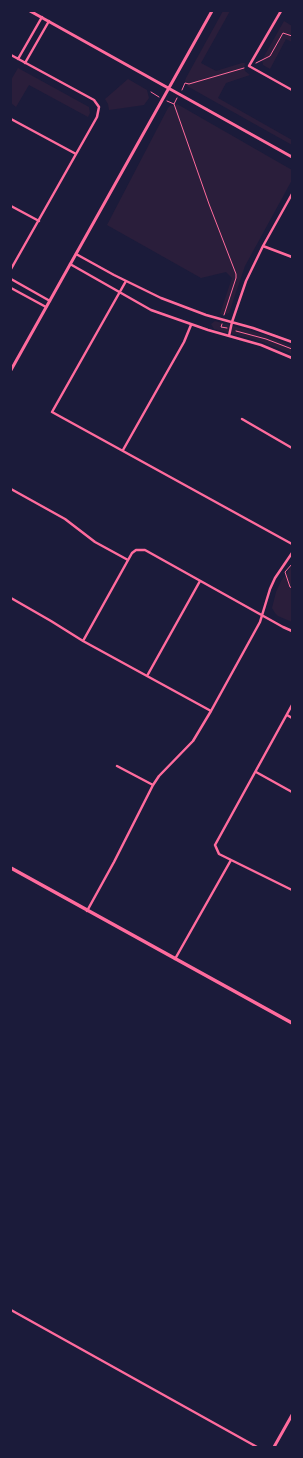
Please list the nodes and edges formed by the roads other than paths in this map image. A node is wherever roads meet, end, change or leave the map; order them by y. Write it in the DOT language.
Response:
graph roads {
  1 [pos="30,11"];
  2 [pos="212,11"];
  3 [pos="281,11"];
  4 [pos="42,17"];
  5 [pos="49,21"];
  6 [pos="11,55"];
  7 [pos="18,59"];
  8 [pos="25,63"];
  9 [pos="169,89"];
  10 [pos="292,90"];
  11 [pos="11,119"];
  12 [pos="76,154"];
  13 [pos="292,157"];
  14 [pos="292,194"];
  15 [pos="11,206"];
  16 [pos="39,221"];
  17 [pos="263,246"];
  18 [pos="76,254"];
  19 [pos="292,257"];
  20 [pos="70,264"];
  21 [pos="11,269"];
  22 [pos="11,279"];
  23 [pos="126,281"];
  24 [pos="11,288"];
  25 [pos="120,292"];
  26 [pos="50,300"];
  27 [pos="46,308"];
  28 [pos="232,322"];
  29 [pos="191,325"];
  30 [pos="229,336"];
  31 [pos="292,342"];
  32 [pos="292,358"];
  33 [pos="11,370"];
  34 [pos="242,420"];
  35 [pos="292,448"];
  36 [pos="123,450"];
  37 [pos="11,489"];
  38 [pos="292,544"];
  39 [pos="292,553"];
  40 [pos="128,560"];
  41 [pos="200,581"];
  42 [pos="11,598"];
  43 [pos="262,616"];
  44 [pos="292,631"];
  45 [pos="83,641"];
  46 [pos="147,676"];
  47 [pos="292,705"];
  48 [pos="211,711"];
  49 [pos="287,715"];
  50 [pos="292,718"];
  51 [pos="117,766"];
  52 [pos="256,772"];
  53 [pos="153,785"];
  54 [pos="292,792"];
  55 [pos="230,860"];
  56 [pos="11,868"];
  57 [pos="292,890"];
  58 [pos="87,911"];
  59 [pos="176,959"];
  60 [pos="292,1023"];
  61 [pos="11,1310"];
  62 [pos="292,1414"];
  63 [pos="257,1447"];
  64 [pos="274,1447"];
  1 -- 4 [label="street"];
  2 -- 9 [label="street"];
  3 -- 10 [label="street"];
  4 -- 5 [label="street"];
  4 -- 7 [label="street"];
  5 -- 8 [label="street"];
  5 -- 9 [label="street"];
  6 -- 7 [label="street"];
  7 -- 8 [label="street"];
  8 -- 12 [label="street"];
  9 -- 13 [label="street"];
  9 -- 18 [label="street"];
  11 -- 12 [label="street"];
  12 -- 16 [label="street"];
  14 -- 17 [label="street"];
  15 -- 16 [label="street"];
  16 -- 21 [label="street"];
  17 -- 19 [label="street"];
  17 -- 28 [label="street"];
  18 -- 20 [label="street"];
  18 -- 23 [label="street"];
  20 -- 25 [label="street"];
  20 -- 26 [label="street"];
  22 -- 26 [label="street"];
  23 -- 25 [label="street"];
  23 -- 28 [label="street"];
  24 -- 27 [label="street"];
  25 -- 29 [label="street"];
  25 -- 36 [label="street"];
  26 -- 27 [label="street"];
  27 -- 33 [label="street"];
  28 -- 30 [label="street"];
  28 -- 31 [label="street"];
  29 -- 30 [label="street"];
  29 -- 36 [label="street"];
  30 -- 32 [label="street"];
  34 -- 35 [label="street"];
  36 -- 38 [label="street"];
  37 -- 40 [label="street"];
  39 -- 43 [label="street"];
  40 -- 41 [label="street"];
  40 -- 45 [label="street"];
  41 -- 43 [label="street"];
  41 -- 46 [label="street"];
  42 -- 45 [label="street"];
  43 -- 44 [label="street"];
  43 -- 48 [label="street"];
  45 -- 46 [label="street"];
  46 -- 48 [label="street"];
  47 -- 49 [label="street"];
  48 -- 53 [label="street"];
  49 -- 50 [label="street"];
  49 -- 52 [label="street"];
  51 -- 53 [label="street"];
  52 -- 54 [label="street"];
  52 -- 55 [label="street"];
  53 -- 58 [label="street"];
  55 -- 57 [label="street"];
  55 -- 59 [label="street"];
  56 -- 58 [label="main road"];
  58 -- 59 [label="main road"];
  59 -- 60 [label="main road"];
  61 -- 63 [label="street"];
  62 -- 64 [label="street"];
}
